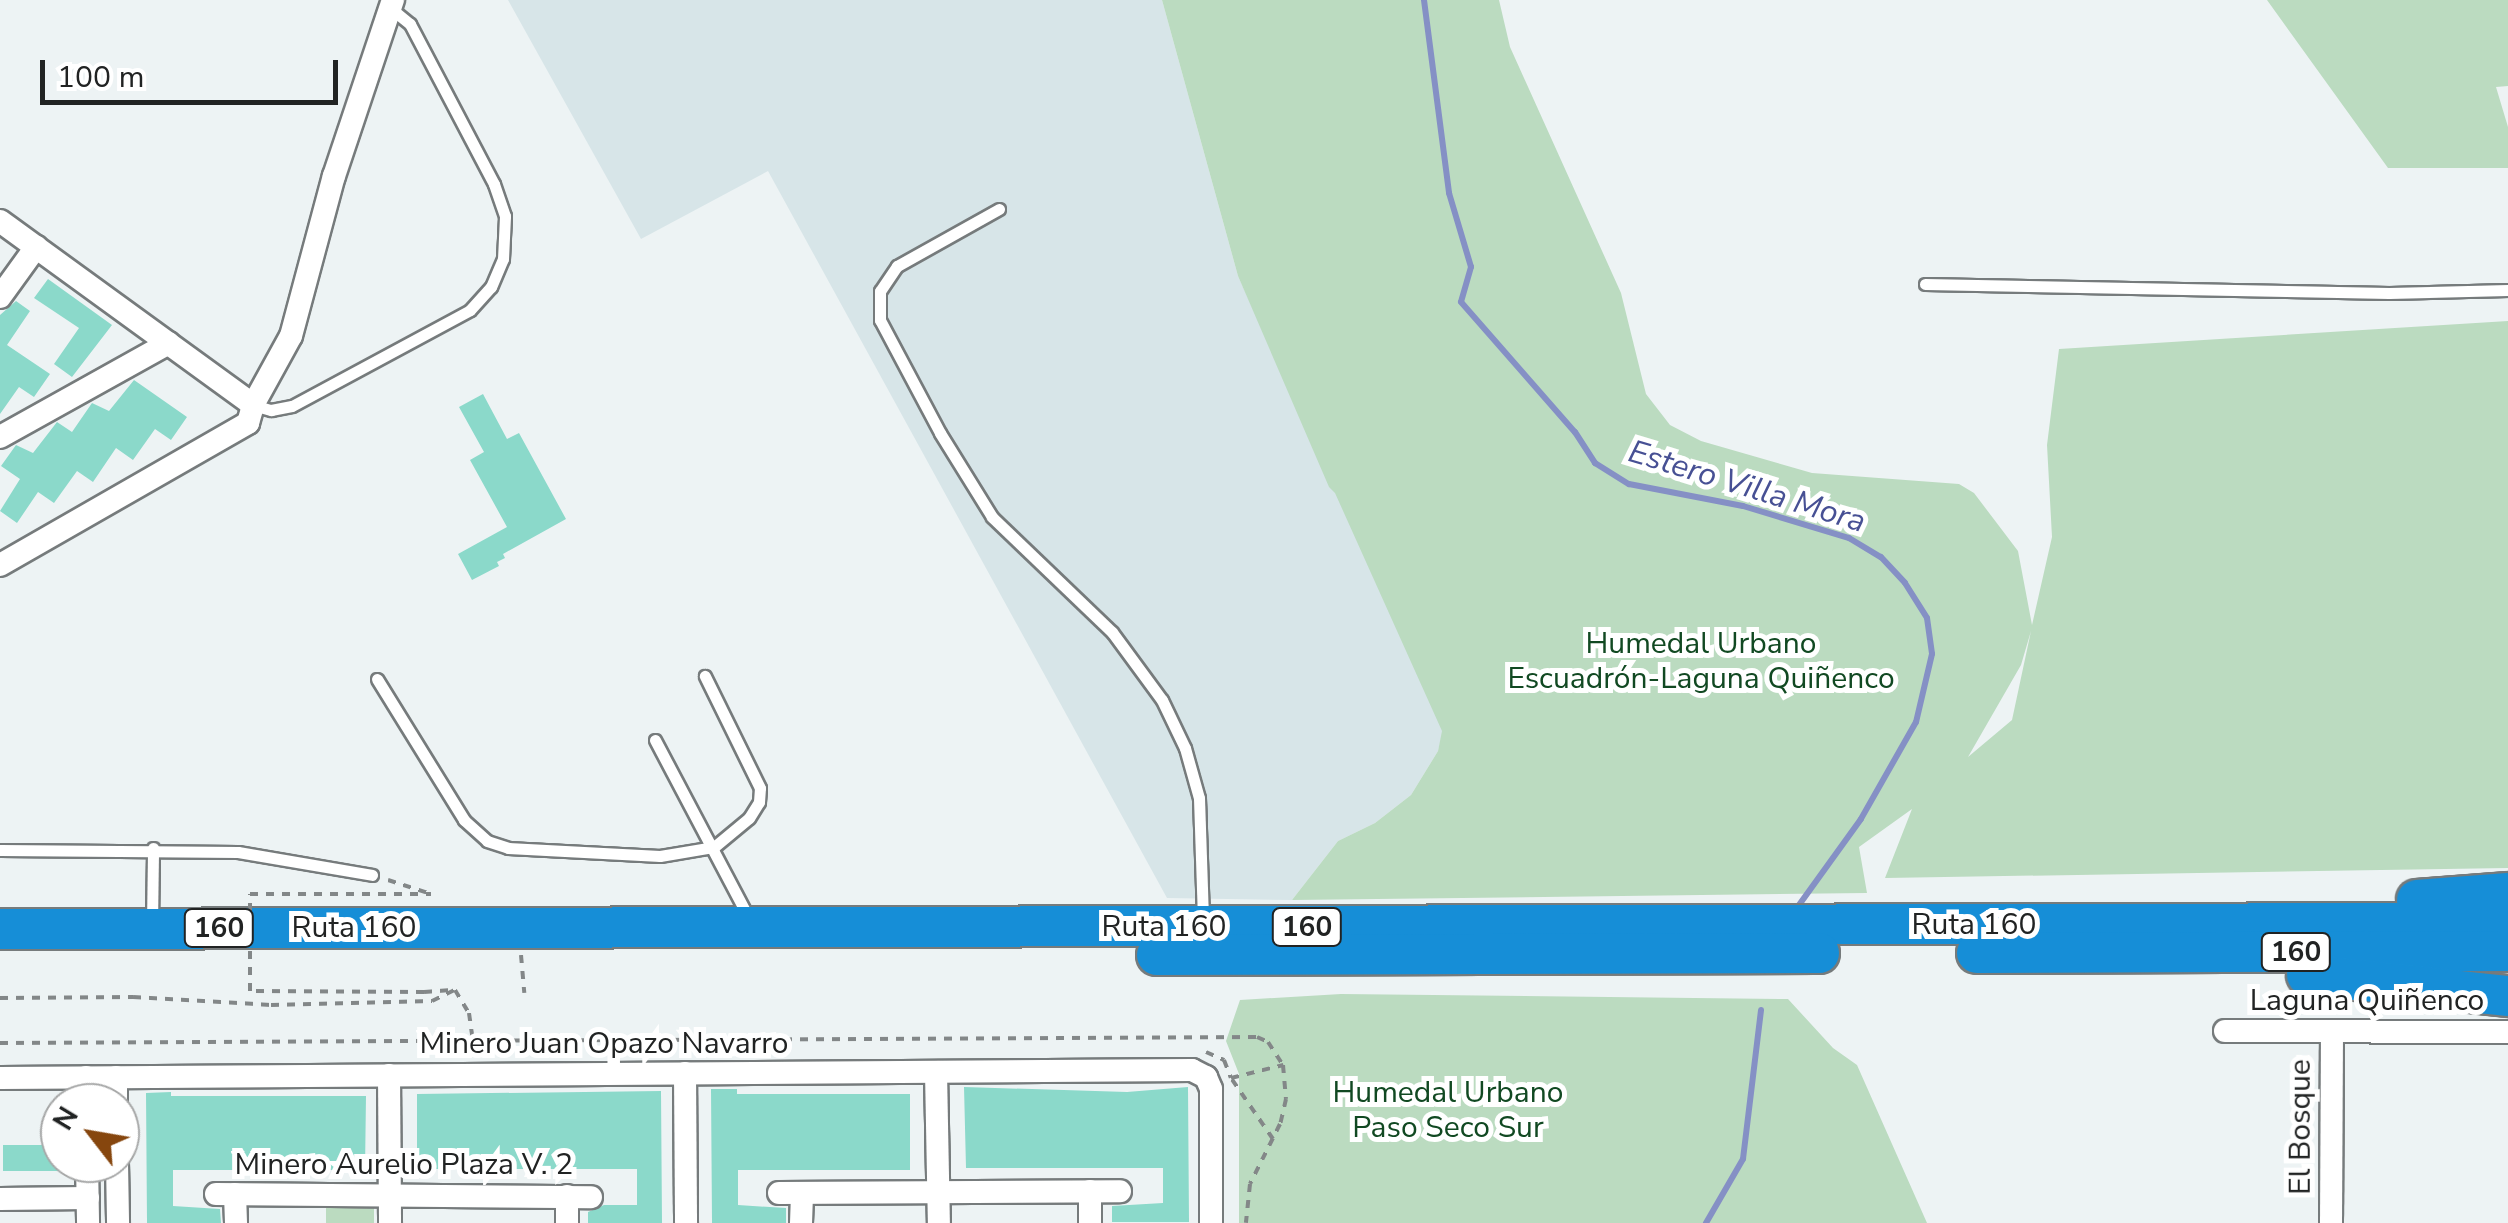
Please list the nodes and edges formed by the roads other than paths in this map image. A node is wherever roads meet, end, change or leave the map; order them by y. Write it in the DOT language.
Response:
graph roads {
  1 [pos="392,2"];
  2 [pos="999,209"];
  3 [pos="0,222"];
  4 [pos="36,247"];
  5 [pos="1925,284"];
  6 [pos="2508,290"];
  7 [pos="0,297"];
  8 [pos="169,343"];
  9 [pos="253,404"];
  10 [pos="0,438"];
  11 [pos="0,564"];
  12 [pos="705,676"];
  13 [pos="377,679"];
  14 [pos="655,740"];
  15 [pos="153,848"];
  16 [pos="714,848"];
  17 [pos="0,850"];
  18 [pos="372,875"];
  19 [pos="2508,894"];
  20 [pos="2171,923"];
  21 [pos="2508,923"];
  22 [pos="1203,927"];
  23 [pos="0,928"];
  24 [pos="152,928"];
  25 [pos="754,928"];
  26 [pos="2084,952"];
  27 [pos="2508,952"];
  28 [pos="0,956"];
  29 [pos="2508,996"];
  30 [pos="2225,1031"];
  31 [pos="2332,1031"];
  32 [pos="2508,1032"];
  33 [pos="685,1064"];
  34 [pos="110,1067"];
  35 [pos="936,1072"];
  36 [pos="389,1075"];
  37 [pos="86,1077"];
  38 [pos="0,1078"];
  39 [pos="86,1083"];
  40 [pos="113,1083"];
  41 [pos="88,1183"];
  42 [pos="117,1183"];
  43 [pos="1090,1191"];
  44 [pos="1120,1191"];
  45 [pos="938,1192"];
  46 [pos="390,1195"];
  47 [pos="567,1196"];
  48 [pos="591,1196"];
  49 [pos="88,1198"];
  50 [pos="0,1199"];
  51 [pos="88,1223"];
  52 [pos="118,1223"];
  53 [pos="236,1223"];
  54 [pos="390,1223"];
  55 [pos="567,1223"];
  56 [pos="686,1223"];
  57 [pos="801,1223"];
  58 [pos="939,1223"];
  59 [pos="1090,1223"];
  60 [pos="1212,1223"];
  61 [pos="2332,1223"];
  1 -- 9 [label="street"];
  1 -- 9 [label="lane"];
  2 -- 22 [label="lane"];
  3 -- 4 [label="street"];
  4 -- 7 [label="street"];
  4 -- 8 [label="street"];
  5 -- 6 [label="lane"];
  8 -- 9 [label="street"];
  8 -- 10 [label="street"];
  9 -- 11 [label="street"];
  12 -- 16 [label="lane"];
  13 -- 16 [label="lane"];
  14 -- 16 [label="lane"];
  15 -- 17 [label="lane"];
  15 -- 18 [label="lane"];
  15 -- 24 [label="lane"];
  16 -- 25 [label="lane"];
  19 -- 20 [label="highway"];
  20 -- 21 [label="highway, Ruta 160 / 160"];
  20 -- 22 [label="highway, Ruta 160 / 160"];
  22 -- 25 [label="highway, Ruta 160 / 160"];
  23 -- 24 [label="highway, Ruta 160 / 160"];
  24 -- 25 [label="highway, Ruta 160 / 160"];
  26 -- 27 [label="highway, Ruta 160 / 160"];
  26 -- 28 [label="highway, Ruta 160 / 160"];
  26 -- 29 [label="highway"];
  30 -- 31 [label="street, Laguna Quiñenco"];
  31 -- 32 [label="street, Laguna Quiñenco"];
  31 -- 61 [label="street, El Bosque"];
  33 -- 35 [label="street, Minero Juan Opazo Navarro"];
  33 -- 36 [label="street, Minero Juan Opazo Navarro"];
  33 -- 56 [label="street"];
  34 -- 36 [label="street, Minero Juan Opazo Navarro"];
  34 -- 37 [label="street, Minero Juan Opazo Navarro"];
  34 -- 40 [label="street"];
  35 -- 45 [label="street"];
  35 -- 60 [label="street, Minero Juan Opazo Navarro"];
  36 -- 46 [label="street"];
  37 -- 38 [label="street, Minero Juan Opazo Navarro"];
  37 -- 39 [label="street"];
  41 -- 49 [label="street"];
  42 -- 52 [label="street"];
  43 -- 44 [label="street"];
  43 -- 45 [label="street"];
  43 -- 59 [label="street"];
  45 -- 57 [label="street"];
  45 -- 58 [label="street"];
  46 -- 47 [label="street, Minero Aurelio Plaza V. 2"];
  46 -- 53 [label="street, Minero Aurelio Plaza V. 2"];
  46 -- 54 [label="street"];
  47 -- 48 [label="street, Minero Aurelio Plaza V. 2"];
  47 -- 55 [label="street"];
  49 -- 50 [label="street"];
  49 -- 51 [label="street"];
}
